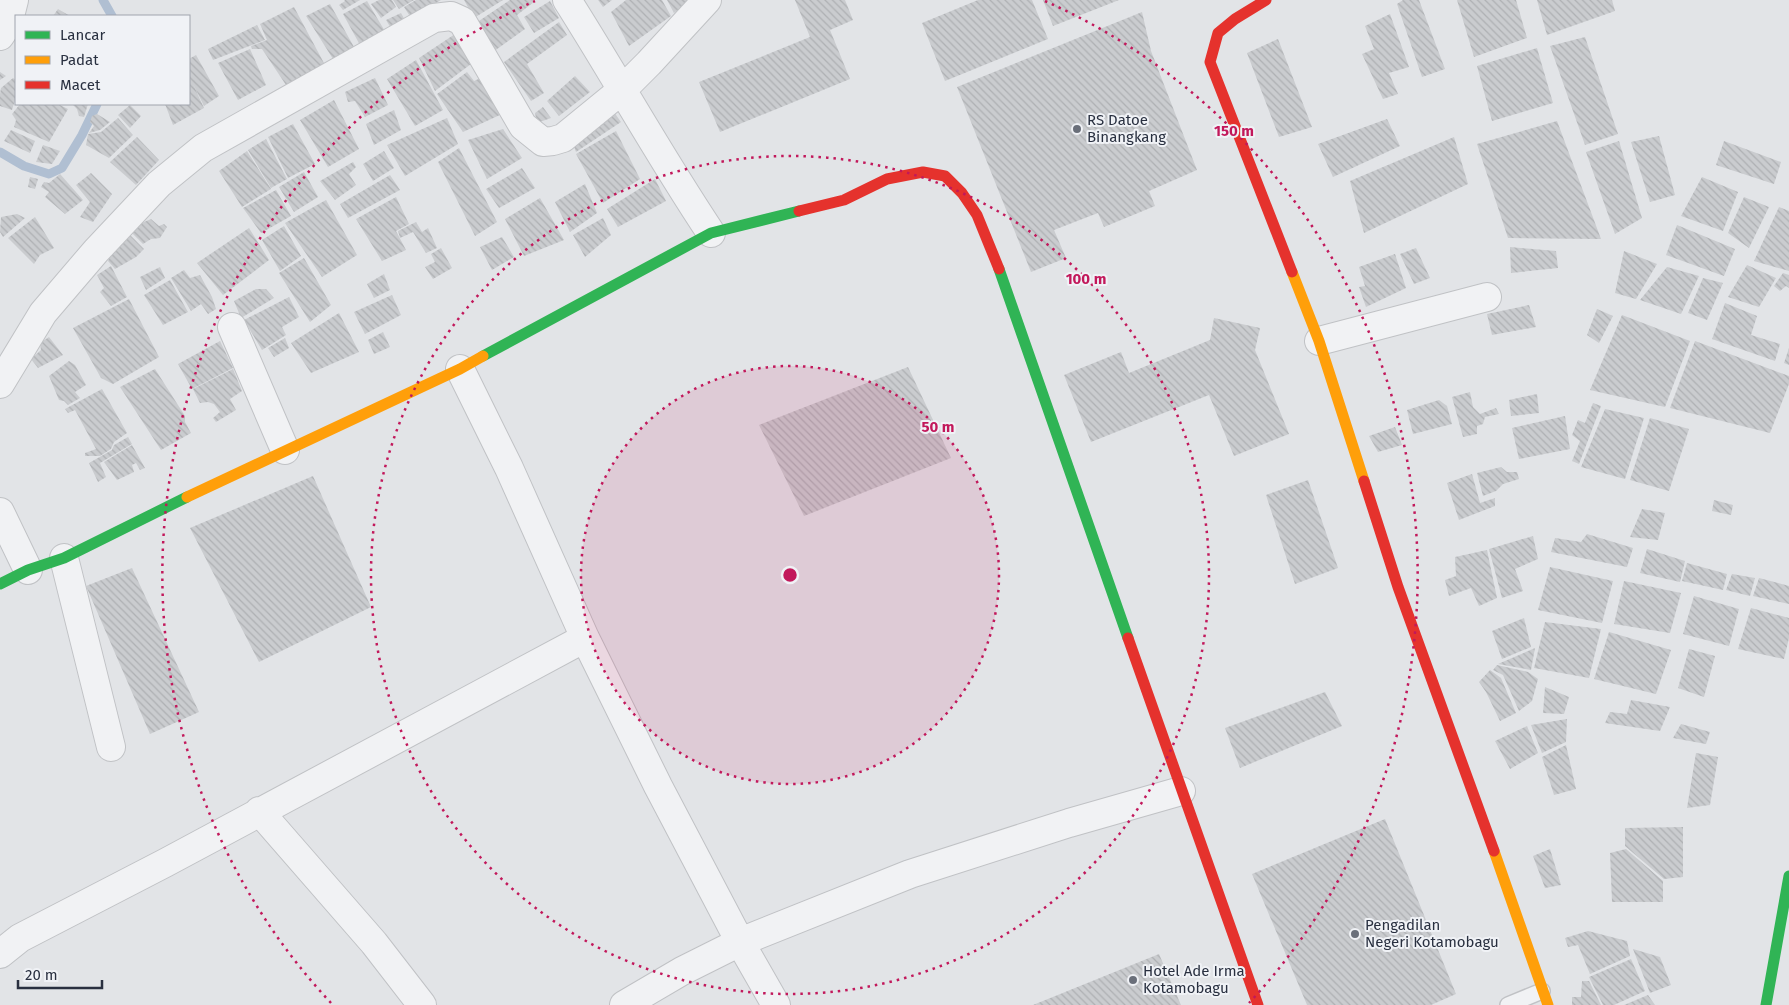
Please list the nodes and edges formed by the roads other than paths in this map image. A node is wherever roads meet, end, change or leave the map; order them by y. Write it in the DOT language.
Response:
graph roads {
  1 [pos="14,0"];
  2 [pos="567,0"];
  3 [pos="707,0"];
  4 [pos="1266,0"];
  5 [pos="0,36"];
  6 [pos="623,89"];
  7 [pos="710,233"];
  8 [pos="1487,297"];
  9 [pos="232,327"];
  10 [pos="1319,341"];
  11 [pos="460,369"];
  12 [pos="0,384"];
  13 [pos="285,450"];
  14 [pos="0,512"];
  15 [pos="64,558"];
  16 [pos="28,570"];
  17 [pos="0,584"];
  18 [pos="585,638"];
  19 [pos="111,747"];
  20 [pos="1181,791"];
  21 [pos="259,811"];
  22 [pos="1789,876"];
  23 [pos="740,942"];
  24 [pos="0,954"];
  25 [pos="1545,998"];
  26 [pos="422,1005"];
  27 [pos="624,1005"];
  28 [pos="776,1005"];
  29 [pos="1258,1005"];
  30 [pos="1508,1005"];
  31 [pos="1766,1005"];
  1 -- 5 [label="street"];
  2 -- 6 [label="street"];
  3 -- 6 [label="street"];
  4 -- 10 [label="main road"];
  6 -- 7 [label="street"];
  6 -- 12 [label="street"];
  7 -- 11 [label="main road"];
  7 -- 20 [label="main road"];
  8 -- 10 [label="street"];
  9 -- 13 [label="street"];
  10 -- 25 [label="main road"];
  11 -- 13 [label="main road"];
  11 -- 18 [label="street"];
  13 -- 15 [label="main road"];
  14 -- 16 [label="street"];
  15 -- 16 [label="main road"];
  15 -- 19 [label="street"];
  16 -- 17 [label="main road"];
  18 -- 21 [label="street"];
  18 -- 23 [label="street"];
  20 -- 23 [label="street"];
  20 -- 29 [label="main road"];
  21 -- 24 [label="street"];
  21 -- 26 [label="street"];
  22 -- 31 [label="main road"];
  23 -- 27 [label="street"];
  23 -- 28 [label="street"];
  25 -- 30 [label="lane"];
}
